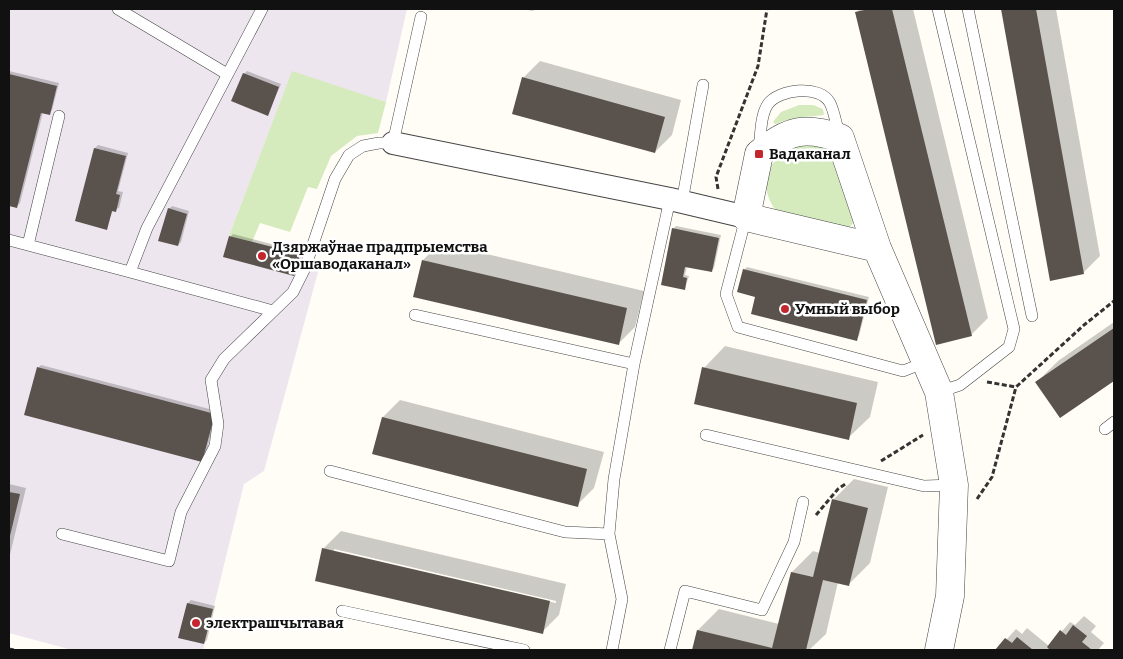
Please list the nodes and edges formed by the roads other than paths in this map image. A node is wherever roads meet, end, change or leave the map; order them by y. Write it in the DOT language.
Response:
graph roads {
  1 [pos="118,9"];
  2 [pos="262,9"];
  3 [pos="938,9"];
  4 [pos="968,9"];
  5 [pos="422,17"];
  6 [pos="227,74"];
  7 [pos="702,85"];
  8 [pos="59,116"];
  9 [pos="840,138"];
  10 [pos="393,143"];
  11 [pos="759,154"];
  12 [pos="676,200"];
  13 [pos="734,214"];
  14 [pos="9,240"];
  15 [pos="28,245"];
  16 [pos="877,248"];
  17 [pos="130,272"];
  18 [pos="273,311"];
  19 [pos="415,315"];
  20 [pos="1032,316"];
  21 [pos="926,362"];
  22 [pos="634,364"];
  23 [pos="939,392"];
  24 [pos="706,435"];
  25 [pos="330,471"];
  26 [pos="954,484"];
  27 [pos="802,502"];
  28 [pos="62,534"];
  29 [pos="609,534"];
  30 [pos="342,611"];
  31 [pos="524,650"];
  32 [pos="612,650"];
  33 [pos="670,650"];
  34 [pos="939,650"];
  1 -- 6 [label="lane"];
  2 -- 6 [label="lane"];
  3 -- 23 [label="lane"];
  4 -- 20 [label="lane"];
  5 -- 10 [label="lane"];
  6 -- 17 [label="lane"];
  7 -- 12 [label="lane"];
  8 -- 15 [label="lane"];
  9 -- 11 [label="street"];
  9 -- 11 [label="lane"];
  9 -- 16 [label="street"];
  10 -- 12 [label="street"];
  10 -- 18 [label="lane"];
  11 -- 13 [label="street"];
  12 -- 13 [label="street"];
  12 -- 22 [label="lane"];
  13 -- 16 [label="street"];
  13 -- 21 [label="lane"];
  14 -- 15 [label="lane"];
  15 -- 17 [label="lane"];
  16 -- 21 [label="street"];
  17 -- 18 [label="lane"];
  18 -- 28 [label="lane"];
  19 -- 22 [label="lane"];
  21 -- 23 [label="street"];
  22 -- 29 [label="lane"];
  23 -- 26 [label="street"];
  24 -- 26 [label="lane"];
  25 -- 29 [label="lane"];
  26 -- 34 [label="street"];
  27 -- 33 [label="lane"];
  29 -- 32 [label="lane"];
  30 -- 31 [label="lane"];
}
